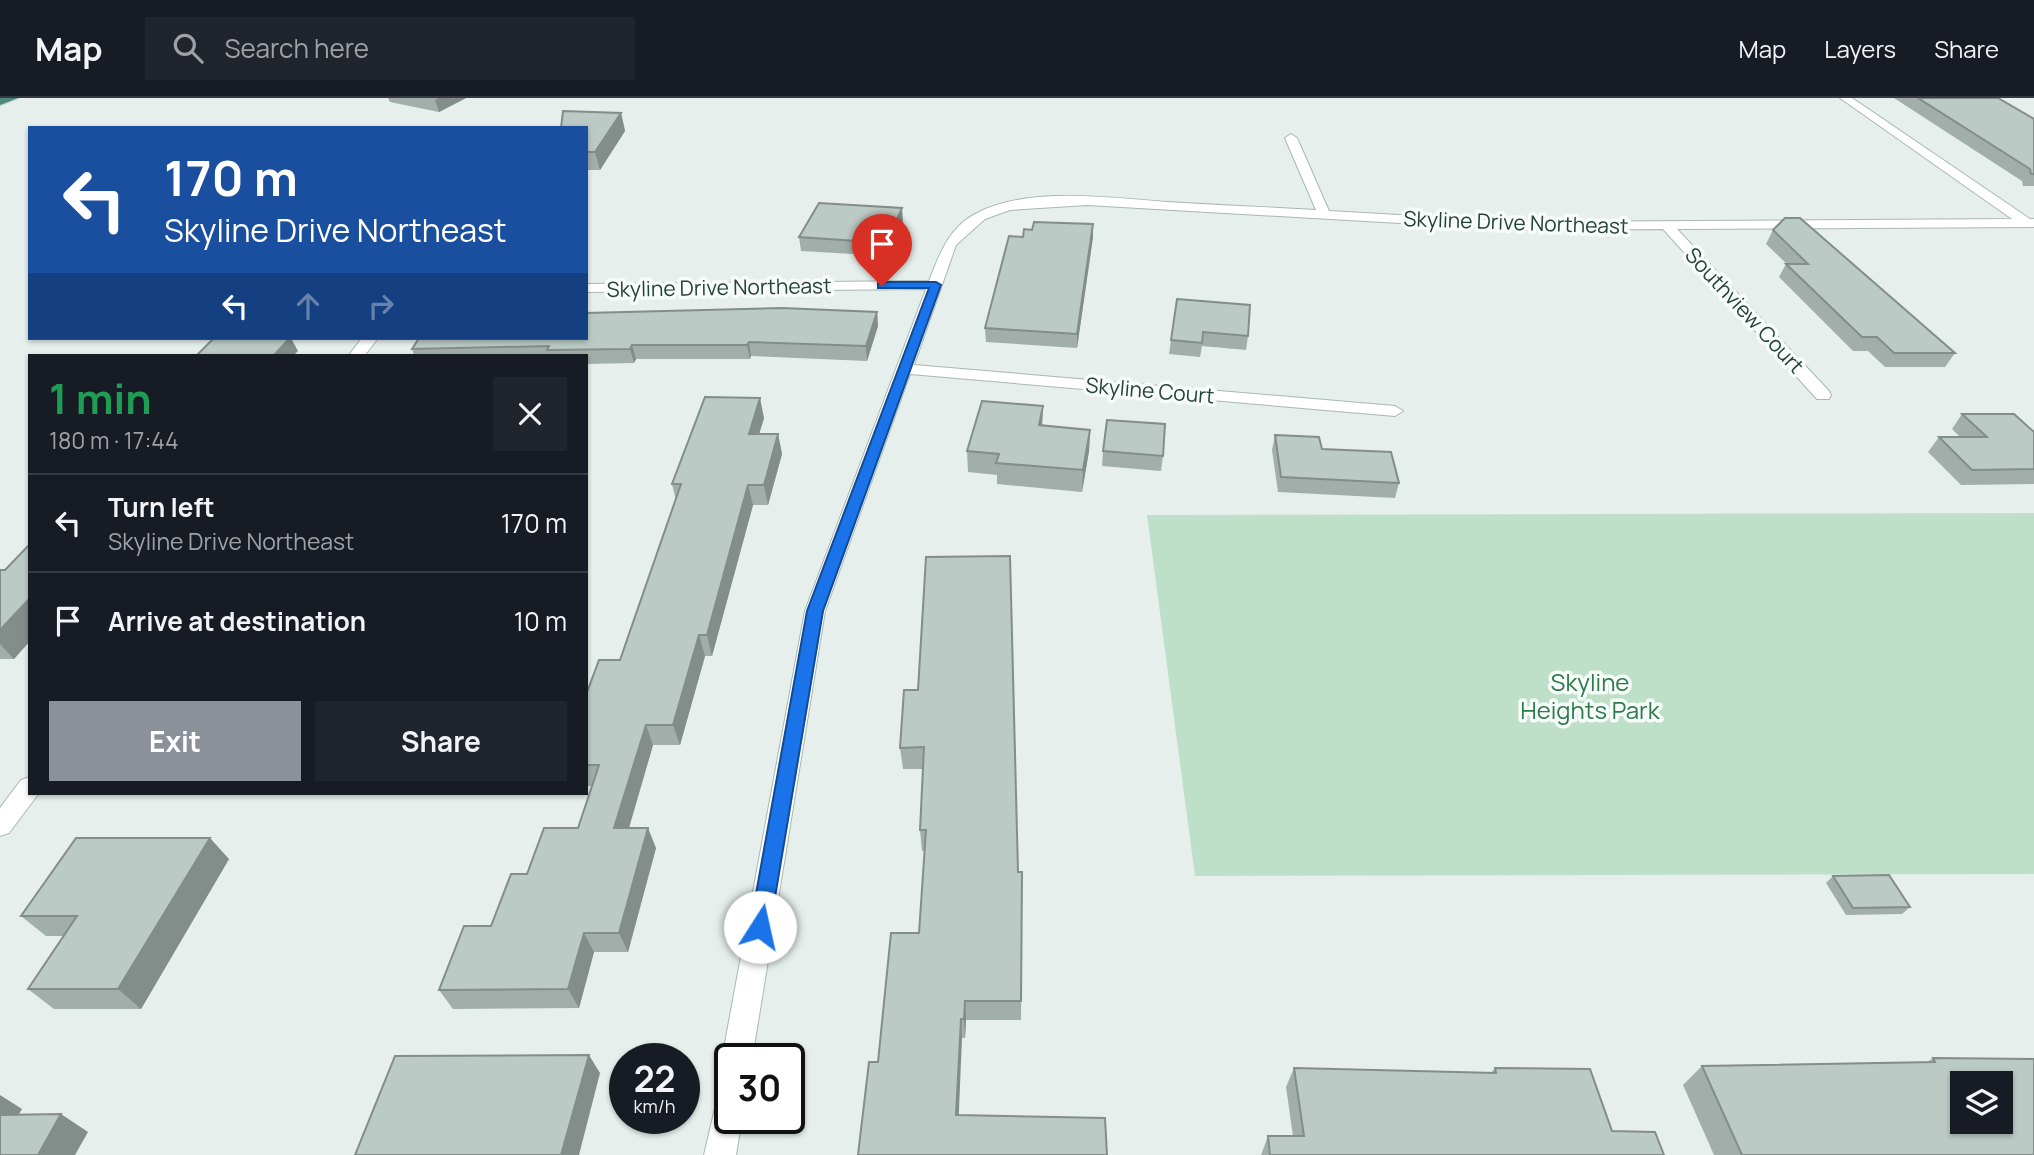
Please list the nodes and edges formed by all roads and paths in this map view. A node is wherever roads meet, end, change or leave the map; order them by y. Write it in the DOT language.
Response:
graph roads {
  1 [pos="13,98"];
  2 [pos="1845,98"];
  3 [pos="0,102"];
  4 [pos="1292,138"];
  5 [pos="1324,214"];
  6 [pos="2032,225"];
  7 [pos="1667,226"];
  8 [pos="936,285"];
  9 [pos="588,288"];
  10 [pos="368,340"];
  11 [pos="358,354"];
  12 [pos="905,369"];
  13 [pos="1823,395"];
  14 [pos="1395,411"];
  15 [pos="28,790"];
  16 [pos="0,826"];
  17 [pos="740,1043"];
  18 [pos="724,1134"];
  19 [pos="720,1155"];
  1 -- 3 [label="highway"];
  2 -- 6 [label="street"];
  4 -- 5 [label="street"];
  5 -- 7 [label="street, Skyline Drive Northeast"];
  5 -- 8 [label="street, Skyline Drive Northeast"];
  6 -- 7 [label="street, Skyline Drive Northeast"];
  7 -- 13 [label="street, Southview Court"];
  8 -- 9 [label="street, Skyline Drive Northeast"];
  8 -- 12 [label="street, Skyline Drive Northeast"];
  10 -- 11 [label="street"];
  12 -- 14 [label="street, Skyline Court"];
  12 -- 17 [label="street, Skyline Drive Northeast"];
  15 -- 16 [label="street"];
  18 -- 19 [label="street"];
}
